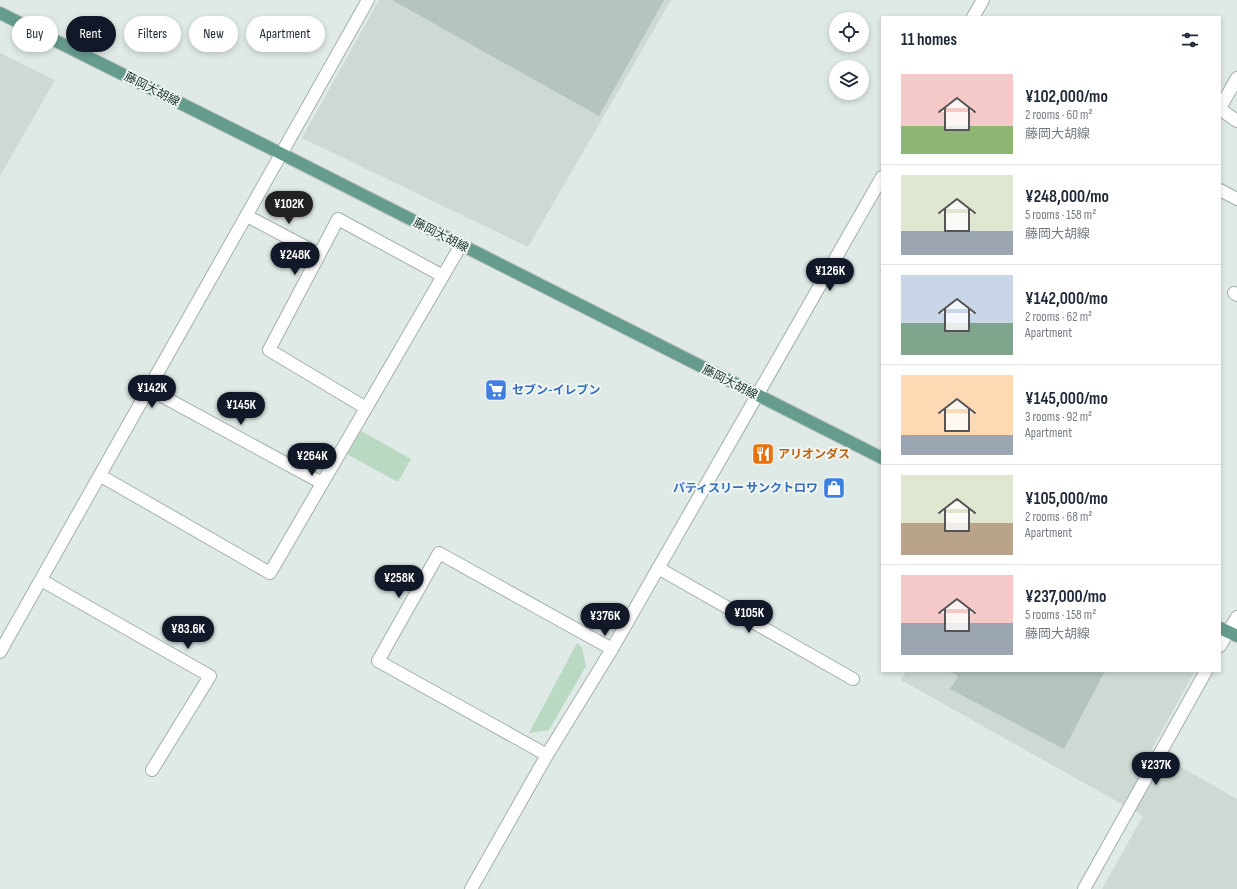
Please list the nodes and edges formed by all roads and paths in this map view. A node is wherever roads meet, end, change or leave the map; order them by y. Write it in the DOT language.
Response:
graph roads {
  1 [pos="368,0"];
  2 [pos="983,0"];
  3 [pos="0,13"];
  4 [pos="974,16"];
  5 [pos="1237,78"];
  6 [pos="1221,106"];
  7 [pos="1221,109"];
  8 [pos="1237,121"];
  9 [pos="282,154"];
  10 [pos="881,179"];
  11 [pos="1221,191"];
  12 [pos="1237,199"];
  13 [pos="247,216"];
  14 [pos="461,245"];
  15 [pos="320,254"];
  16 [pos="443,276"];
  17 [pos="149,389"];
  18 [pos="757,396"];
  19 [pos="366,408"];
  20 [pos="881,458"];
  21 [pos="101,476"];
  22 [pos="322,483"];
  23 [pos="658,568"];
  24 [pos="41,580"];
  25 [pos="1237,616"];
  26 [pos="1228,632"];
  27 [pos="1221,644"];
  28 [pos="612,649"];
  29 [pos="0,652"];
  30 [pos="1205,672"];
  31 [pos="853,679"];
  32 [pos="547,755"];
  33 [pos="152,770"];
  34 [pos="471,889"];
  35 [pos="1084,889"];
  1 -- 9 [label="street"];
  2 -- 4 [label="street"];
  3 -- 9 [label="main road, 藤岡大胡線"];
  5 -- 6 [label="street"];
  7 -- 8 [label="street"];
  9 -- 13 [label="street"];
  9 -- 14 [label="main road, 藤岡大胡線"];
  10 -- 18 [label="street"];
  11 -- 12 [label="street"];
  13 -- 15 [label="street"];
  13 -- 17 [label="street"];
  14 -- 16 [label="street"];
  14 -- 18 [label="main road, 藤岡大胡線"];
  15 -- 16 [label="street"];
  15 -- 19 [label="street"];
  16 -- 19 [label="street"];
  17 -- 21 [label="street"];
  17 -- 22 [label="street"];
  18 -- 20 [label="main road, 藤岡大胡線"];
  18 -- 23 [label="street"];
  19 -- 22 [label="street"];
  21 -- 22 [label="street"];
  21 -- 24 [label="street"];
  23 -- 28 [label="street"];
  23 -- 31 [label="street"];
  24 -- 29 [label="street"];
  24 -- 33 [label="street"];
  25 -- 26 [label="street"];
  26 -- 27 [label="street"];
  28 -- 32 [label="street"];
  28 -- 32 [label="street"];
  30 -- 35 [label="street"];
  32 -- 34 [label="street"];
}
